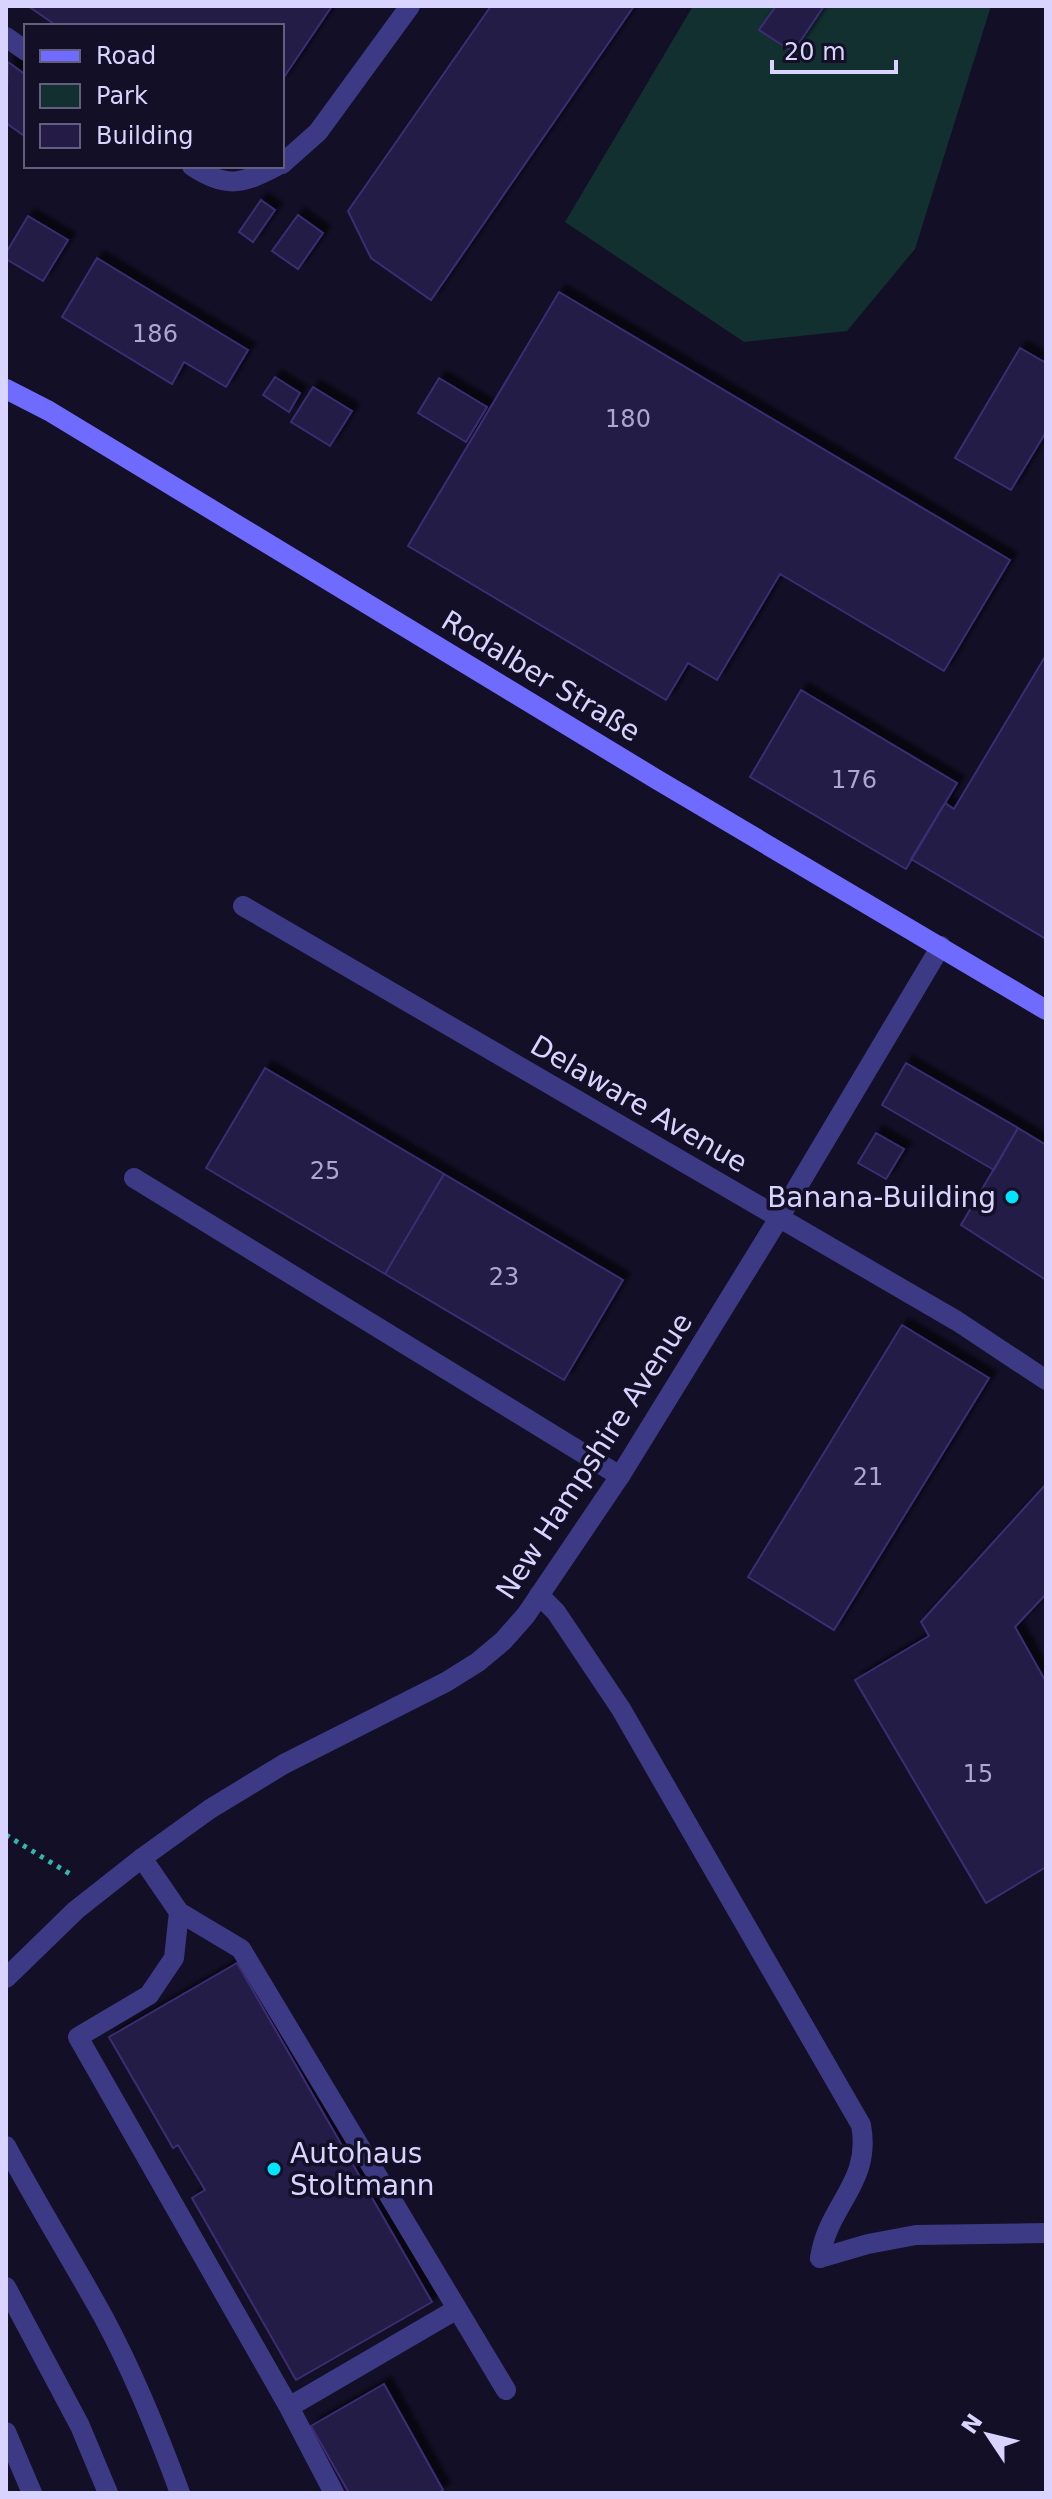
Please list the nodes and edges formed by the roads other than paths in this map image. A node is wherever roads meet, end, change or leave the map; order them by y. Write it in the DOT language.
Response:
graph roads {
  1 [pos="410,6"];
  2 [pos="6,37"];
  3 [pos="24,50"];
  4 [pos="284,162"];
  5 [pos="195,168"];
  6 [pos="274,168"];
  7 [pos="6,389"];
  8 [pos="243,906"];
  9 [pos="941,946"];
  10 [pos="1046,1010"];
  11 [pos="134,1178"];
  12 [pos="779,1218"];
  13 [pos="1046,1380"];
  14 [pos="620,1476"];
  15 [pos="539,1595"];
  16 [pos="142,1858"];
  17 [pos="179,1912"];
  18 [pos="6,1978"];
  19 [pos="6,2146"];
  20 [pos="1046,2233"];
  21 [pos="6,2287"];
  22 [pos="457,2309"];
  23 [pos="506,2390"];
  24 [pos="289,2407"];
  25 [pos="6,2432"];
  26 [pos="32,2493"];
  27 [pos="108,2493"];
  28 [pos="180,2493"];
  29 [pos="334,2493"];
  1 -- 4 [label="street"];
  2 -- 3 [label="street"];
  5 -- 6 [label="street"];
  7 -- 9 [label="main road, Rodalber Straße"];
  8 -- 12 [label="street, Delaware Avenue"];
  9 -- 10 [label="main road, Rodalber Straße"];
  9 -- 12 [label="street, New Hampshire Avenue"];
  11 -- 14 [label="street"];
  12 -- 13 [label="street, Delaware Avenue"];
  12 -- 14 [label="street, New Hampshire Avenue"];
  14 -- 15 [label="street, New Hampshire Avenue"];
  15 -- 16 [label="street, New Hampshire Avenue"];
  15 -- 20 [label="street"];
  16 -- 17 [label="street"];
  16 -- 18 [label="street, New Hampshire Avenue"];
  17 -- 22 [label="street"];
  17 -- 24 [label="street"];
  19 -- 28 [label="street"];
  21 -- 27 [label="street"];
  22 -- 23 [label="street"];
  22 -- 24 [label="street"];
  24 -- 29 [label="street"];
  25 -- 26 [label="street"];
}
